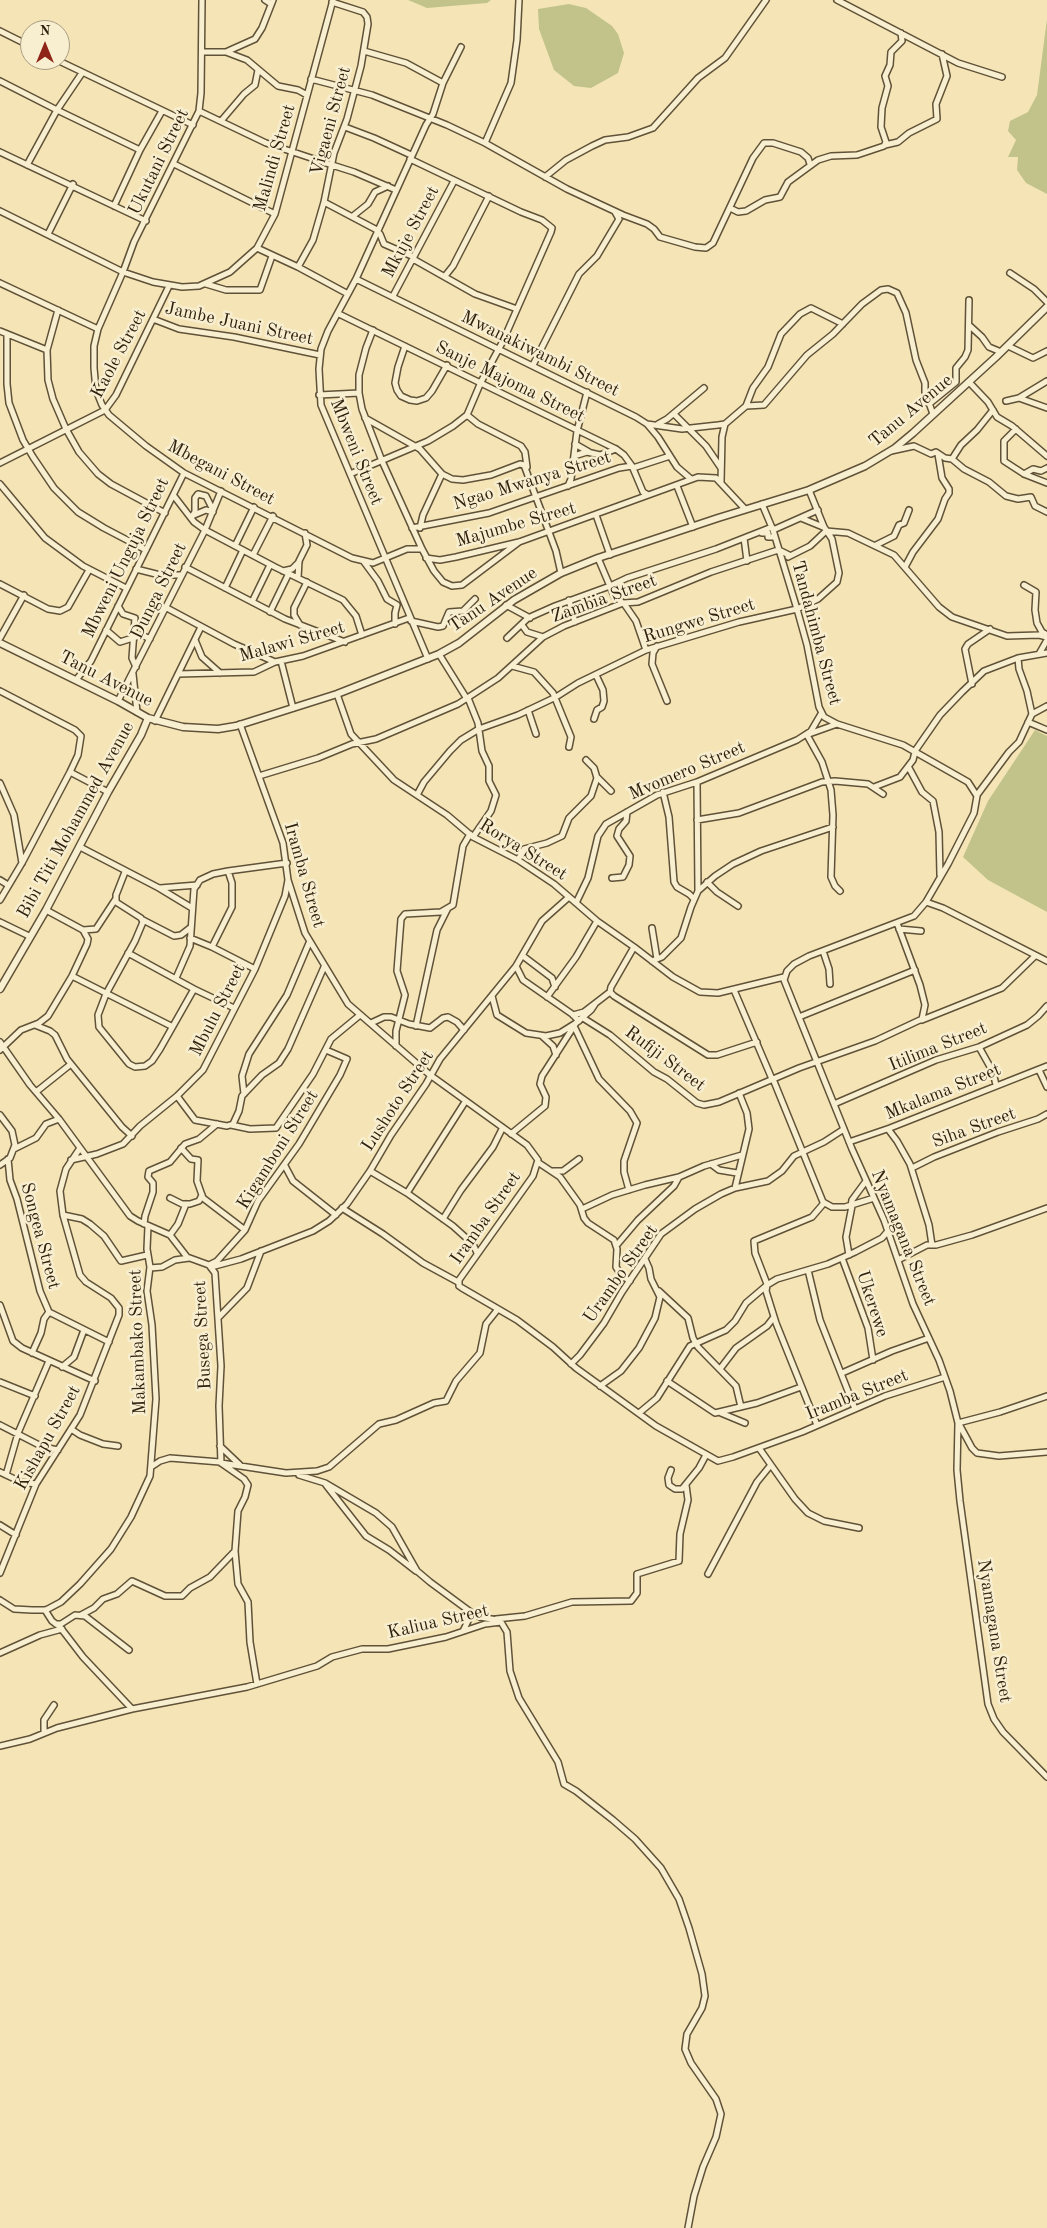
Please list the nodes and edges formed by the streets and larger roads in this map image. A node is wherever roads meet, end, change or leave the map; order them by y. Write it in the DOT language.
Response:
graph roads {
  1 [pos="202,0"];
  2 [pos="265,0"];
  3 [pos="519,0"];
  4 [pos="766,0"];
  5 [pos="837,0"];
  6 [pos="333,1"];
  7 [pos="272,2"];
  8 [pos="0,31"];
  9 [pos="901,33"];
  10 [pos="20,41"];
  11 [pos="461,47"];
  12 [pos="364,51"];
  13 [pos="202,52"];
  14 [pos="226,52"];
  15 [pos="942,54"];
  16 [pos="70,67"];
  17 [pos="258,70"];
  18 [pos="82,73"];
  19 [pos="1002,77"];
  20 [pos="311,79"];
  21 [pos="0,81"];
  22 [pos="443,83"];
  23 [pos="354,90"];
  24 [pos="307,95"];
  25 [pos="57,110"];
  26 [pos="162,110"];
  27 [pos="199,112"];
  28 [pos="430,118"];
  29 [pos="221,121"];
  30 [pos="193,125"];
  31 [pos="345,127"];
  32 [pos="485,143"];
  33 [pos="885,145"];
  34 [pos="140,150"];
  35 [pos="0,152"];
  36 [pos="292,152"];
  37 [pos="410,157"];
  38 [pos="174,164"];
  39 [pos="810,164"];
  40 [pos="27,165"];
  41 [pos="332,165"];
  42 [pos="545,177"];
  43 [pos="454,181"];
  44 [pos="73,184"];
  45 [pos="388,186"];
  46 [pos="396,190"];
  47 [pos="489,196"];
  48 [pos="324,202"];
  49 [pos="114,206"];
  50 [pos="730,208"];
  51 [pos="0,211"];
  52 [pos="615,211"];
  53 [pos="275,214"];
  54 [pos="353,216"];
  55 [pos="619,217"];
  56 [pos="631,219"];
  57 [pos="146,221"];
  58 [pos="377,231"];
  59 [pos="48,234"];
  60 [pos="257,248"];
  61 [pos="272,256"];
  62 [pos="413,258"];
  63 [pos="298,267"];
  64 [pos="123,272"];
  65 [pos="1010,273"];
  66 [pos="445,276"];
  67 [pos="356,279"];
  68 [pos="0,282"];
  69 [pos="206,284"];
  70 [pos="169,286"];
  71 [pos="348,294"];
  72 [pos="393,296"];
  73 [pos="969,300"];
  74 [pos="1047,302"];
  75 [pos="1047,307"];
  76 [pos="517,309"];
  77 [pos="58,310"];
  78 [pos="339,314"];
  79 [pos="153,319"];
  80 [pos="843,324"];
  81 [pos="970,326"];
  82 [pos="98,329"];
  83 [pos="374,330"];
  84 [pos="0,331"];
  85 [pos="7,334"];
  86 [pos="406,346"];
  87 [pos="1008,346"];
  88 [pos="500,349"];
  89 [pos="47,350"];
  90 [pos="1047,351"];
  91 [pos="1001,352"];
  92 [pos="320,356"];
  93 [pos="447,365"];
  94 [pos="533,365"];
  95 [pos="1047,381"];
  96 [pos="481,382"];
  97 [pos="969,382"];
  98 [pos="704,388"];
  99 [pos="587,392"];
  100 [pos="359,394"];
  101 [pos="319,395"];
  102 [pos="1019,398"];
  103 [pos="1006,401"];
  104 [pos="929,404"];
  105 [pos="746,406"];
  106 [pos="1047,408"];
  107 [pos="105,410"];
  108 [pos="993,410"];
  109 [pos="674,414"];
  110 [pos="933,414"];
  111 [pos="466,415"];
  112 [pos="365,418"];
  113 [pos="647,424"];
  114 [pos="656,424"];
  115 [pos="725,424"];
  116 [pos="66,429"];
  117 [pos="689,429"];
  118 [pos="1016,429"];
  119 [pos="577,431"];
  120 [pos="575,444"];
  121 [pos="416,447"];
  122 [pos="27,448"];
  123 [pos="616,449"];
  124 [pos="590,452"];
  125 [pos="889,452"];
  126 [pos="938,454"];
  127 [pos="574,456"];
  128 [pos="670,456"];
  129 [pos="1047,456"];
  130 [pos="952,459"];
  131 [pos="382,461"];
  132 [pos="0,463"];
  133 [pos="527,467"];
  134 [pos="632,467"];
  135 [pos="720,468"];
  136 [pos="1047,468"];
  137 [pos="184,473"];
  138 [pos="350,474"];
  139 [pos="442,474"];
  140 [pos="1024,474"];
  141 [pos="691,479"];
  142 [pos="721,482"];
  143 [pos="1047,483"];
  144 [pos="0,484"];
  145 [pos="568,486"];
  146 [pos="677,486"];
  147 [pos="808,490"];
  148 [pos="221,491"];
  149 [pos="644,495"];
  150 [pos="174,496"];
  151 [pos="536,498"];
  152 [pos="762,504"];
  153 [pos="254,507"];
  154 [pos="745,509"];
  155 [pos="818,510"];
  156 [pos="909,510"];
  157 [pos="213,511"];
  158 [pos="1047,512"];
  159 [pos="165,513"];
  160 [pos="596,515"];
  161 [pos="192,516"];
  162 [pos="273,516"];
  163 [pos="800,518"];
  164 [pos="693,526"];
  165 [pos="412,528"];
  166 [pos="420,528"];
  167 [pos="773,528"];
  168 [pos="825,529"];
  169 [pos="205,530"];
  170 [pos="549,532"];
  171 [pos="306,533"];
  172 [pos="757,533"];
  173 [pos="775,537"];
  174 [pos="417,538"];
  175 [pos="744,538"];
  176 [pos="519,542"];
  177 [pos="235,546"];
  178 [pos="876,546"];
  179 [pos="422,549"];
  180 [pos="146,550"];
  181 [pos="243,550"];
  182 [pos="779,550"];
  183 [pos="252,555"];
  184 [pos="610,555"];
  185 [pos="789,555"];
  186 [pos="426,558"];
  187 [pos="598,558"];
  188 [pos="386,560"];
  189 [pos="747,561"];
  190 [pos="299,562"];
  191 [pos="363,562"];
  192 [pos="784,562"];
  193 [pos="270,565"];
  194 [pos="185,567"];
  195 [pos="136,568"];
  196 [pos="905,568"];
  197 [pos="89,570"];
  198 [pos="286,572"];
  199 [pos="561,574"];
  200 [pos="181,575"];
  201 [pos="298,578"];
  202 [pos="307,582"];
  203 [pos="0,584"];
  204 [pos="1024,585"];
  205 [pos="610,586"];
  206 [pos="126,588"];
  207 [pos="225,588"];
  208 [pos="24,595"];
  209 [pos="614,596"];
  210 [pos="475,599"];
  211 [pos="569,600"];
  212 [pos="252,602"];
  213 [pos="623,603"];
  214 [pos="506,605"];
  215 [pos="118,606"];
  216 [pos="616,606"];
  217 [pos="165,607"];
  218 [pos="797,609"];
  219 [pos="270,612"];
  220 [pos="531,618"];
  221 [pos="410,620"];
  222 [pos="575,622"];
  223 [pos="395,624"];
  224 [pos="300,625"];
  225 [pos="522,626"];
  226 [pos="201,627"];
  227 [pos="990,629"];
  228 [pos="106,630"];
  229 [pos="362,636"];
  230 [pos="542,637"];
  231 [pos="0,638"];
  232 [pos="507,638"];
  233 [pos="132,639"];
  234 [pos="150,639"];
  235 [pos="195,640"];
  236 [pos="1046,641"];
  237 [pos="345,642"];
  238 [pos="0,643"];
  239 [pos="658,646"];
  240 [pos="646,650"];
  241 [pos="1047,653"];
  242 [pos="439,654"];
  243 [pos="1039,654"];
  244 [pos="1018,658"];
  245 [pos="428,659"];
  246 [pos="282,661"];
  247 [pos="275,662"];
  248 [pos="512,666"];
  249 [pos="136,668"];
  250 [pos="133,674"];
  251 [pos="178,674"];
  252 [pos="221,674"];
  253 [pos="596,675"];
  254 [pos="76,680"];
  255 [pos="972,684"];
  256 [pos="0,691"];
  257 [pos="337,694"];
  258 [pos="556,697"];
  259 [pos="467,698"];
  260 [pos="118,701"];
  261 [pos="667,702"];
  262 [pos="1047,706"];
  263 [pos="293,708"];
  264 [pos="528,710"];
  265 [pos="137,712"];
  266 [pos="822,714"];
  267 [pos="1032,714"];
  268 [pos="148,718"];
  269 [pos="594,719"];
  270 [pos="155,721"];
  271 [pos="1028,722"];
  272 [pos="240,724"];
  273 [pos="837,724"];
  274 [pos="479,729"];
  275 [pos="1047,730"];
  276 [pos="536,734"];
  277 [pos="808,734"];
  278 [pos="361,743"];
  279 [pos="570,747"];
  280 [pos="915,751"];
  281 [pos="586,760"];
  282 [pos="909,768"];
  283 [pos="70,772"];
  284 [pos="260,776"];
  285 [pos="597,777"];
  286 [pos="827,781"];
  287 [pos="697,782"];
  288 [pos="0,783"];
  289 [pos="874,787"];
  290 [pos="611,790"];
  291 [pos="108,792"];
  292 [pos="663,792"];
  293 [pos="883,794"];
  294 [pos="417,795"];
  295 [pos="977,796"];
  296 [pos="627,812"];
  297 [pos="698,820"];
  298 [pos="833,827"];
  299 [pos="472,835"];
  300 [pos="80,847"];
  301 [pos="518,860"];
  302 [pos="22,863"];
  303 [pos="287,863"];
  304 [pos="228,871"];
  305 [pos="125,872"];
  306 [pos="940,877"];
  307 [pos="612,878"];
  308 [pos="0,880"];
  309 [pos="288,880"];
  310 [pos="708,882"];
  311 [pos="8,885"];
  312 [pos="197,885"];
  313 [pos="159,888"];
  314 [pos="698,891"];
  315 [pos="840,891"];
  316 [pos="569,896"];
  317 [pos="0,900"];
  318 [pos="115,900"];
  319 [pos="694,900"];
  320 [pos="926,902"];
  321 [pos="576,903"];
  322 [pos="738,906"];
  323 [pos="192,908"];
  324 [pos="46,910"];
  325 [pos="447,910"];
  326 [pos="143,920"];
  327 [pos="0,922"];
  328 [pos="597,922"];
  329 [pos="898,926"];
  330 [pos="190,928"];
  331 [pos="652,928"];
  332 [pos="83,930"];
  333 [pos="921,931"];
  334 [pos="30,936"];
  335 [pos="190,938"];
  336 [pos="309,943"];
  337 [pos="212,946"];
  338 [pos="634,947"];
  339 [pos="823,951"];
  340 [pos="128,953"];
  341 [pos="523,956"];
  342 [pos="1034,956"];
  343 [pos="655,960"];
  344 [pos="1047,961"];
  345 [pos="516,966"];
  346 [pos="324,967"];
  347 [pos="255,969"];
  348 [pos="915,970"];
  349 [pos="72,976"];
  350 [pos="784,977"];
  351 [pos="176,978"];
  352 [pos="830,984"];
  353 [pos="555,987"];
  354 [pos="0,988"];
  355 [pos="194,989"];
  356 [pos="734,990"];
  357 [pos="610,992"];
  358 [pos="106,994"];
  359 [pos="492,996"];
  360 [pos="547,997"];
  361 [pos="595,1004"];
  362 [pos="1047,1006"];
  363 [pos="234,1008"];
  364 [pos="360,1015"];
  365 [pos="573,1015"];
  366 [pos="799,1017"];
  367 [pos="399,1019"];
  368 [pos="919,1021"];
  369 [pos="371,1023"];
  370 [pos="578,1023"];
  371 [pos="35,1024"];
  372 [pos="171,1026"];
  373 [pos="416,1026"];
  374 [pos="464,1030"];
  375 [pos="542,1036"];
  376 [pos="757,1042"];
  377 [pos="396,1046"];
  378 [pos="1,1047"];
  379 [pos="979,1047"];
  380 [pos="326,1050"];
  381 [pos="556,1055"];
  382 [pos="817,1062"];
  383 [pos="71,1064"];
  384 [pos="1047,1066"];
  385 [pos="1039,1070"];
  386 [pos="430,1075"];
  387 [pos="772,1079"];
  388 [pos="996,1085"];
  389 [pos="1047,1087"];
  390 [pos="36,1092"];
  391 [pos="739,1093"];
  392 [pos="244,1094"];
  393 [pos="177,1096"];
  394 [pos="465,1102"];
  395 [pos="834,1104"];
  396 [pos="1047,1114"];
  397 [pos="0,1115"];
  398 [pos="58,1119"];
  399 [pos="217,1124"];
  400 [pos="231,1125"];
  401 [pos="502,1128"];
  402 [pos="844,1129"];
  403 [pos="888,1129"];
  404 [pos="511,1134"];
  405 [pos="132,1136"];
  406 [pos="849,1142"];
  407 [pos="80,1148"];
  408 [pos="181,1148"];
  409 [pos="14,1149"];
  410 [pos="804,1152"];
  411 [pos="742,1155"];
  412 [pos="0,1157"];
  413 [pos="86,1157"];
  414 [pos="579,1159"];
  415 [pos="71,1160"];
  416 [pos="4,1162"];
  417 [pos="539,1164"];
  418 [pos="711,1164"];
  419 [pos="285,1166"];
  420 [pos="912,1168"];
  421 [pos="370,1170"];
  422 [pos="553,1171"];
  423 [pos="737,1173"];
  424 [pos="678,1177"];
  425 [pos="866,1181"];
  426 [pos="735,1188"];
  427 [pos="629,1190"];
  428 [pos="407,1193"];
  429 [pos="202,1195"];
  430 [pos="170,1198"];
  431 [pos="874,1198"];
  432 [pos="824,1203"];
  433 [pos="186,1204"];
  434 [pos="851,1206"];
  435 [pos="342,1208"];
  436 [pos="1047,1208"];
  437 [pos="582,1210"];
  438 [pos="336,1215"];
  439 [pos="63,1216"];
  440 [pos="443,1218"];
  441 [pos="146,1225"];
  442 [pos="245,1230"];
  443 [pos="888,1231"];
  444 [pos="170,1235"];
  445 [pos="932,1245"];
  446 [pos="616,1246"];
  447 [pos="261,1251"];
  448 [pos="477,1253"];
  449 [pos="147,1255"];
  450 [pos="850,1255"];
  451 [pos="188,1258"];
  452 [pos="842,1258"];
  453 [pos="645,1259"];
  454 [pos="898,1260"];
  455 [pos="210,1266"];
  456 [pos="150,1268"];
  457 [pos="808,1270"];
  458 [pos="630,1281"];
  459 [pos="458,1282"];
  460 [pos="767,1285"];
  461 [pos="658,1290"];
  462 [pos="0,1305"];
  463 [pos="498,1309"];
  464 [pos="49,1312"];
  465 [pos="774,1317"];
  466 [pos="218,1318"];
  467 [pos="84,1330"];
  468 [pos="929,1338"];
  469 [pos="109,1342"];
  470 [pos="695,1342"];
  471 [pos="32,1353"];
  472 [pos="873,1360"];
  473 [pos="49,1361"];
  474 [pos="571,1364"];
  475 [pos="62,1367"];
  476 [pos="720,1369"];
  477 [pos="842,1373"];
  478 [pos="944,1377"];
  479 [pos="94,1381"];
  480 [pos="667,1381"];
  481 [pos="0,1382"];
  482 [pos="600,1386"];
  483 [pos="801,1387"];
  484 [pos="36,1396"];
  485 [pos="1047,1396"];
  486 [pos="741,1407"];
  487 [pos="855,1409"];
  488 [pos="718,1412"];
  489 [pos="639,1414"];
  490 [pos="745,1423"];
  491 [pos="958,1424"];
  492 [pos="0,1425"];
  493 [pos="817,1425"];
  494 [pos="71,1429"];
  495 [pos="18,1433"];
  496 [pos="118,1446"];
  497 [pos="220,1446"];
  498 [pos="758,1448"];
  499 [pos="58,1450"];
  500 [pos="1047,1452"];
  501 [pos="706,1455"];
  502 [pos="220,1463"];
  503 [pos="241,1465"];
  504 [pos="770,1466"];
  505 [pos="151,1467"];
  506 [pos="671,1470"];
  507 [pos="294,1473"];
  508 [pos="3,1474"];
  509 [pos="0,1479"];
  510 [pos="325,1483"];
  511 [pos="36,1484"];
  512 [pos="686,1485"];
  513 [pos="0,1525"];
  514 [pos="859,1528"];
  515 [pos="17,1532"];
  516 [pos="235,1551"];
  517 [pos="0,1573"];
  518 [pos="708,1574"];
  519 [pos="430,1582"];
  520 [pos="0,1600"];
  521 [pos="45,1610"];
  522 [pos="472,1613"];
  523 [pos="81,1614"];
  524 [pos="499,1620"];
  525 [pos="56,1624"];
  526 [pos="62,1629"];
  527 [pos="463,1631"];
  528 [pos="129,1650"];
  529 [pos="0,1653"];
  530 [pos="257,1684"];
  531 [pos="54,1705"];
  532 [pos="132,1709"];
  533 [pos="44,1733"];
  534 [pos="0,1746"];
  535 [pos="1047,1777"];
  536 [pos="688,2228"];
  1 -- 13 [label="street, Ukutani Street"];
  2 -- 7 [label="street"];
  3 -- 32 [label="street"];
  4 -- 42 [label="street"];
  5 -- 9 [label="street"];
  6 -- 12 [label="street, Vigaeni Street"];
  6 -- 20 [label="street, Malindi Street"];
  7 -- 14 [label="street"];
  8 -- 10 [label="street"];
  9 -- 15 [label="street"];
  9 -- 33 [label="street"];
  11 -- 22 [label="street, Mbweni Street"];
  12 -- 22 [label="street"];
  12 -- 23 [label="street, Vigaeni Street"];
  13 -- 14 [label="street"];
  13 -- 27 [label="street, Ukutani Street"];
  14 -- 17 [label="street"];
  15 -- 19 [label="street"];
  15 -- 33 [label="street"];
  16 -- 18 [label="street"];
  17 -- 24 [label="street"];
  17 -- 29 [label="street"];
  18 -- 25 [label="street"];
  18 -- 26 [label="street"];
  20 -- 23 [label="street"];
  20 -- 24 [label="street, Malindi Street"];
  21 -- 25 [label="street"];
  22 -- 28 [label="street, Mbweni Street"];
  23 -- 28 [label="street"];
  23 -- 31 [label="street, Vigaeni Street"];
  24 -- 36 [label="street, Malindi Street"];
  25 -- 34 [label="street"];
  25 -- 40 [label="street"];
  26 -- 30 [label="street"];
  26 -- 34 [label="street"];
  27 -- 29 [label="street"];
  27 -- 30 [label="street, Ukutani Street"];
  28 -- 32 [label="street"];
  28 -- 37 [label="street, Mbweni Street"];
  29 -- 36 [label="street"];
  30 -- 38 [label="street, Ukutani Street"];
  31 -- 37 [label="street"];
  31 -- 41 [label="street, Vigaeni Street"];
  32 -- 42 [label="street"];
  33 -- 39 [label="street"];
  34 -- 49 [label="street"];
  35 -- 40 [label="street"];
  36 -- 41 [label="street"];
  36 -- 53 [label="street, Malindi Street"];
  37 -- 43 [label="street"];
  37 -- 46 [label="street, Mbweni Street"];
  38 -- 53 [label="street"];
  38 -- 57 [label="street, Ukutani Street"];
  39 -- 50 [label="street"];
  39 -- 50 [label="street"];
  40 -- 44 [label="street"];
  41 -- 45 [label="street"];
  41 -- 48 [label="street, Vigaeni Street"];
  42 -- 52 [label="street"];
  43 -- 47 [label="street"];
  43 -- 62 [label="street, Mkuje Street"];
  44 -- 49 [label="street"];
  44 -- 59 [label="street"];
  45 -- 46 [label="street"];
  45 -- 54 [label="street"];
  46 -- 58 [label="street, Mbweni Street"];
  47 -- 66 [label="street"];
  47 -- 76 [label="street"];
  48 -- 54 [label="street"];
  48 -- 63 [label="street, Vigaeni Street"];
  49 -- 57 [label="street"];
  50 -- 56 [label="street"];
  51 -- 59 [label="street, Malindi Street"];
  52 -- 55 [label="street"];
  52 -- 56 [label="street"];
  53 -- 60 [label="street, Malindi Street"];
  54 -- 58 [label="street"];
  55 -- 56 [label="street"];
  55 -- 94 [label="street"];
  57 -- 64 [label="street, Ukutani Street"];
  58 -- 62 [label="street"];
  58 -- 67 [label="street, Mbweni Street"];
  59 -- 64 [label="street, Malindi Street"];
  60 -- 61 [label="street"];
  60 -- 69 [label="street, Malindi Street"];
  61 -- 63 [label="street"];
  61 -- 69 [label="street"];
  62 -- 66 [label="street"];
  62 -- 72 [label="street, Mkuje Street"];
  63 -- 71 [label="street"];
  64 -- 70 [label="street, Malindi Street"];
  64 -- 82 [label="street, Mbegani Street"];
  65 -- 74 [label="street"];
  66 -- 76 [label="street"];
  67 -- 71 [label="street, Mbweni Street"];
  67 -- 72 [label="street, Mwanakiwambi Street"];
  68 -- 77 [label="street"];
  69 -- 70 [label="street, Malindi Street"];
  70 -- 79 [label="street, Kaole Street"];
  71 -- 78 [label="street, Mbweni Street"];
  72 -- 88 [label="street, Mwanakiwambi Street"];
  73 -- 81 [label="street"];
  75 -- 87 [label="street, Tanu Avenue"];
  76 -- 88 [label="street"];
  77 -- 82 [label="street"];
  77 -- 89 [label="street"];
  78 -- 83 [label="street, Sanje Majoma Street"];
  78 -- 92 [label="street, Mbweni Street"];
  79 -- 92 [label="street, Jambe Juani Street"];
  79 -- 107 [label="street, Kaole Street"];
  80 -- 104 [label="street"];
  80 -- 105 [label="street"];
  80 -- 105 [label="street"];
  81 -- 91 [label="street"];
  81 -- 104 [label="street"];
  82 -- 107 [label="street, Mbegani Street"];
  83 -- 86 [label="street, Sanje Majoma Street"];
  83 -- 100 [label="street"];
  84 -- 85 [label="street"];
  85 -- 89 [label="street"];
  85 -- 122 [label="street"];
  86 -- 93 [label="street, Sanje Majoma Street"];
  86 -- 93 [label="street"];
  87 -- 90 [label="street"];
  87 -- 91 [label="street, Tanu Avenue"];
  88 -- 94 [label="street, Mwanakiwambi Street"];
  88 -- 96 [label="street"];
  89 -- 116 [label="street"];
  91 -- 97 [label="street, Tanu Avenue"];
  92 -- 101 [label="street, Mbweni Street"];
  93 -- 96 [label="street, Sanje Majoma Street"];
  94 -- 99 [label="street, Mwanakiwambi Street"];
  95 -- 102 [label="street"];
  96 -- 111 [label="street"];
  96 -- 119 [label="street, Sanje Majoma Street"];
  97 -- 108 [label="street"];
  97 -- 110 [label="street, Tanu Avenue"];
  98 -- 109 [label="street"];
  99 -- 113 [label="street, Mwanakiwambi Street"];
  99 -- 119 [label="street"];
  100 -- 101 [label="street"];
  100 -- 112 [label="street"];
  101 -- 138 [label="street, Mbweni Street"];
  102 -- 103 [label="street"];
  102 -- 106 [label="street"];
  104 -- 110 [label="street"];
  105 -- 115 [label="street"];
  107 -- 116 [label="street, Kaole Street"];
  107 -- 137 [label="street, Mbegani Street"];
  108 -- 118 [label="street"];
  108 -- 130 [label="street"];
  109 -- 114 [label="street"];
  109 -- 117 [label="street"];
  110 -- 125 [label="street, Tanu Avenue"];
  111 -- 121 [label="street"];
  111 -- 133 [label="street"];
  112 -- 121 [label="street"];
  112 -- 131 [label="street"];
  113 -- 114 [label="street"];
  113 -- 128 [label="street, Mwanakiwambi Street"];
  114 -- 117 [label="street"];
  115 -- 117 [label="street"];
  115 -- 135 [label="street"];
  116 -- 122 [label="street, Kaole Street"];
  116 -- 159 [label="street"];
  117 -- 135 [label="street"];
  118 -- 129 [label="street"];
  118 -- 140 [label="street"];
  119 -- 120 [label="street"];
  119 -- 123 [label="street, Sanje Majoma Street"];
  120 -- 124 [label="street"];
  120 -- 127 [label="street"];
  121 -- 131 [label="street"];
  121 -- 139 [label="street"];
  122 -- 132 [label="street, Kaole Street"];
  122 -- 180 [label="street"];
  123 -- 124 [label="street"];
  123 -- 134 [label="street, Sanje Majoma Street"];
  124 -- 127 [label="street"];
  125 -- 126 [label="street"];
  125 -- 147 [label="street, Tanu Avenue"];
  126 -- 130 [label="street"];
  126 -- 196 [label="street"];
  127 -- 145 [label="street"];
  128 -- 134 [label="street, Ngao Mwanya Street"];
  128 -- 141 [label="street, Mwanakiwambi Street"];
  130 -- 158 [label="street"];
  131 -- 138 [label="street"];
  131 -- 165 [label="street"];
  133 -- 139 [label="street"];
  133 -- 151 [label="street"];
  134 -- 145 [label="street, Ngao Mwanya Street"];
  134 -- 149 [label="street, Sanje Majoma Street"];
  135 -- 142 [label="street"];
  136 -- 140 [label="street"];
  137 -- 148 [label="street, Mbegani Street"];
  137 -- 150 [label="street, Mbweni Unguja Street"];
  138 -- 188 [label="street, Mbweni Street"];
  139 -- 166 [label="street"];
  140 -- 143 [label="street"];
  141 -- 142 [label="street, Majumbe Street"];
  141 -- 146 [label="street, Majumbe Street"];
  142 -- 154 [label="street"];
  144 -- 197 [label="street"];
  145 -- 151 [label="street, Ngao Mwanya Street"];
  146 -- 149 [label="street, Majumbe Street"];
  146 -- 164 [label="street"];
  147 -- 152 [label="street, Tanu Avenue"];
  147 -- 155 [label="street, Rungwe Street"];
  148 -- 153 [label="street, Mbegani Street"];
  148 -- 157 [label="street, Dunga Street"];
  149 -- 160 [label="street, Majumbe Street"];
  150 -- 159 [label="street, Mbweni Unguja Street"];
  150 -- 161 [label="street"];
  151 -- 166 [label="street, Ngao Mwanya Street"];
  151 -- 170 [label="street"];
  152 -- 154 [label="street, Tanu Avenue"];
  152 -- 167 [label="street, Tandahimba Street"];
  153 -- 162 [label="street, Mbegani Street"];
  153 -- 177 [label="street"];
  154 -- 164 [label="street, Tanu Avenue"];
  155 -- 163 [label="street"];
  155 -- 168 [label="street, Rungwe Street"];
  156 -- 178 [label="street"];
  157 -- 161 [label="street"];
  157 -- 161 [label="street"];
  157 -- 169 [label="street, Dunga Street"];
  159 -- 180 [label="street, Mbweni Unguja Street"];
  160 -- 170 [label="street, Majumbe Street"];
  160 -- 184 [label="street"];
  161 -- 169 [label="street"];
  162 -- 171 [label="street, Mbegani Street"];
  162 -- 183 [label="street"];
  163 -- 167 [label="street"];
  163 -- 168 [label="street"];
  164 -- 184 [label="street, Tanu Avenue"];
  165 -- 166 [label="street, Ngao Mwanya Street"];
  165 -- 174 [label="street"];
  166 -- 174 [label="street"];
  167 -- 172 [label="street"];
  167 -- 173 [label="street, Tandahimba Street"];
  168 -- 178 [label="street"];
  168 -- 185 [label="street"];
  168 -- 218 [label="street, Rungwe Street"];
  169 -- 177 [label="street"];
  169 -- 194 [label="street, Dunga Street"];
  170 -- 176 [label="street, Majumbe Street"];
  170 -- 199 [label="street"];
  171 -- 190 [label="street"];
  171 -- 191 [label="street, Mbegani Street"];
  172 -- 173 [label="street"];
  172 -- 175 [label="street"];
  173 -- 182 [label="street, Tandahimba Street"];
  174 -- 179 [label="street"];
  175 -- 189 [label="street"];
  175 -- 205 [label="street"];
  176 -- 186 [label="street, Majumbe Street"];
  176 -- 186 [label="street"];
  177 -- 181 [label="street"];
  178 -- 196 [label="street"];
  179 -- 186 [label="street"];
  179 -- 188 [label="street"];
  180 -- 195 [label="street, Mbweni Unguja Street"];
  181 -- 183 [label="street"];
  181 -- 207 [label="street"];
  182 -- 185 [label="street"];
  182 -- 189 [label="street, Zambia Street"];
  182 -- 192 [label="street, Tandahimba Street"];
  183 -- 193 [label="street"];
  184 -- 187 [label="street, Tanu Avenue"];
  185 -- 192 [label="street"];
  187 -- 199 [label="street, Tanu Avenue"];
  187 -- 205 [label="street"];
  188 -- 191 [label="street"];
  188 -- 221 [label="street, Mbweni Street"];
  189 -- 213 [label="street, Zambia Street"];
  190 -- 198 [label="street"];
  190 -- 201 [label="street"];
  191 -- 223 [label="street"];
  192 -- 218 [label="street, Tandahimba Street"];
  193 -- 198 [label="street"];
  193 -- 212 [label="street"];
  194 -- 200 [label="street, Dunga Street"];
  194 -- 207 [label="street"];
  195 -- 200 [label="street"];
  195 -- 206 [label="street, Mbweni Unguja Street"];
  196 -- 227 [label="street"];
  197 -- 206 [label="street"];
  197 -- 208 [label="street"];
  198 -- 201 [label="street"];
  198 -- 219 [label="street"];
  199 -- 214 [label="street, Tanu Avenue"];
  200 -- 217 [label="street, Dunga Street"];
  201 -- 202 [label="street"];
  202 -- 224 [label="street"];
  202 -- 229 [label="street"];
  203 -- 208 [label="street"];
  204 -- 236 [label="street"];
  205 -- 209 [label="street"];
  205 -- 211 [label="street"];
  206 -- 215 [label="street, Mbweni Unguja Street"];
  207 -- 212 [label="street"];
  208 -- 231 [label="street"];
  209 -- 213 [label="street"];
  209 -- 216 [label="street"];
  210 -- 221 [label="street"];
  211 -- 220 [label="street"];
  211 -- 222 [label="street"];
  212 -- 219 [label="street"];
  213 -- 216 [label="street, Zambia Street"];
  213 -- 240 [label="street"];
  214 -- 220 [label="street"];
  214 -- 242 [label="street, Tanu Avenue"];
  215 -- 228 [label="street, Mbweni Unguja Street"];
  215 -- 233 [label="street"];
  216 -- 222 [label="street, Zambia Street"];
  217 -- 226 [label="street"];
  217 -- 234 [label="street, Dunga Street"];
  218 -- 239 [label="street, Rungwe Street"];
  218 -- 266 [label="street, Tandahimba Street"];
  219 -- 224 [label="street"];
  220 -- 225 [label="street"];
  221 -- 223 [label="street, Malawi Street"];
  221 -- 245 [label="street, Mbweni Street"];
  222 -- 230 [label="street, Zambia Street"];
  223 -- 229 [label="street, Malawi Street"];
  224 -- 237 [label="street"];
  225 -- 230 [label="street"];
  225 -- 232 [label="street"];
  226 -- 235 [label="street"];
  226 -- 247 [label="street"];
  227 -- 236 [label="street"];
  227 -- 255 [label="street"];
  228 -- 233 [label="street"];
  228 -- 254 [label="street, Mbweni Unguja Street"];
  229 -- 237 [label="street, Malawi Street"];
  230 -- 248 [label="street, Zambia Street"];
  233 -- 234 [label="street"];
  233 -- 249 [label="street"];
  234 -- 249 [label="street, Dunga Street"];
  235 -- 251 [label="street"];
  235 -- 252 [label="street"];
  236 -- 243 [label="street"];
  237 -- 246 [label="street, Malawi Street"];
  238 -- 254 [label="street, Tanu Avenue"];
  239 -- 240 [label="street, Rungwe Street"];
  239 -- 261 [label="street"];
  240 -- 253 [label="street, Rungwe Street"];
  241 -- 243 [label="street"];
  242 -- 245 [label="street, Tanu Avenue"];
  242 -- 259 [label="street"];
  243 -- 244 [label="street"];
  244 -- 255 [label="street"];
  244 -- 267 [label="street"];
  245 -- 257 [label="street, Tanu Avenue"];
  246 -- 247 [label="street, Malawi Street"];
  246 -- 263 [label="street"];
  247 -- 252 [label="street, Malawi Street"];
  248 -- 258 [label="street"];
  248 -- 259 [label="street, Zambia Street"];
  249 -- 250 [label="street, Dunga Street"];
  250 -- 260 [label="street, Dunga Street"];
  250 -- 265 [label="street"];
  251 -- 252 [label="street, Malawi Street"];
  251 -- 270 [label="street"];
  253 -- 258 [label="street, Rungwe Street"];
  253 -- 269 [label="street"];
  254 -- 260 [label="street, Tanu Avenue"];
  255 -- 280 [label="street"];
  256 -- 283 [label="street"];
  257 -- 263 [label="street, Tanu Avenue"];
  257 -- 278 [label="street, Rorya Street"];
  258 -- 264 [label="street, Rungwe Street"];
  258 -- 279 [label="street"];
  259 -- 274 [label="street"];
  259 -- 278 [label="street, Zambia Street"];
  260 -- 265 [label="street, Tanu Avenue"];
  262 -- 267 [label="street"];
  263 -- 272 [label="street, Tanu Avenue"];
  264 -- 274 [label="street, Rungwe Street"];
  264 -- 276 [label="street"];
  265 -- 268 [label="street, Tanu Avenue"];
  266 -- 273 [label="street, Tandahimba Street"];
  266 -- 277 [label="street, Mvomero Street"];
  267 -- 271 [label="street"];
  268 -- 270 [label="street, Tanu Avenue"];
  268 -- 291 [label="street, Bibi Titi Mohammed Avenue"];
  270 -- 272 [label="street, Tanu Avenue"];
  271 -- 275 [label="street"];
  271 -- 295 [label="street"];
  272 -- 284 [label="street, Iramba Street"];
  273 -- 277 [label="street"];
  273 -- 280 [label="street, Tandahimba Street"];
  274 -- 294 [label="street, Rungwe Street"];
  274 -- 299 [label="street"];
  277 -- 286 [label="street"];
  277 -- 287 [label="street, Mvomero Street"];
  278 -- 284 [label="street, Zambia Street"];
  278 -- 294 [label="street, Rorya Street"];
  280 -- 282 [label="street"];
  280 -- 295 [label="street, Tandahimba Street"];
  281 -- 285 [label="street"];
  282 -- 289 [label="street"];
  282 -- 306 [label="street"];
  283 -- 291 [label="street"];
  283 -- 302 [label="street"];
  284 -- 303 [label="street, Iramba Street"];
  285 -- 290 [label="street"];
  285 -- 301 [label="street"];
  286 -- 289 [label="street"];
  286 -- 297 [label="street"];
  286 -- 298 [label="street"];
  287 -- 292 [label="street, Mvomero Street"];
  287 -- 297 [label="street"];
  288 -- 302 [label="street"];
  289 -- 293 [label="street"];
  291 -- 300 [label="street, Bibi Titi Mohammed Avenue"];
  292 -- 296 [label="street, Mvomero Street"];
  292 -- 319 [label="street"];
  294 -- 299 [label="street, Rorya Street"];
  295 -- 306 [label="street"];
  296 -- 307 [label="street"];
  296 -- 321 [label="street, Mvomero Street"];
  297 -- 314 [label="street"];
  298 -- 310 [label="street"];
  298 -- 315 [label="street"];
  299 -- 301 [label="street, Rorya Street"];
  299 -- 325 [label="street"];
  300 -- 305 [label="street"];
  300 -- 324 [label="street, Bibi Titi Mohammed Avenue"];
  301 -- 316 [label="street, Rorya Street"];
  302 -- 311 [label="street"];
  303 -- 304 [label="street"];
  303 -- 309 [label="street, Iramba Street"];
  304 -- 312 [label="street"];
  304 -- 337 [label="street"];
  305 -- 313 [label="street"];
  305 -- 318 [label="street"];
  306 -- 320 [label="street"];
  308 -- 311 [label="street"];
  309 -- 336 [label="street, Iramba Street"];
  309 -- 347 [label="street, Mbulu Street"];
  310 -- 314 [label="street"];
  310 -- 322 [label="street"];
  311 -- 317 [label="street"];
  312 -- 313 [label="street"];
  312 -- 323 [label="street"];
  313 -- 323 [label="street"];
  314 -- 319 [label="street"];
  316 -- 321 [label="street, Rorya Street"];
  316 -- 341 [label="street, Lushoto Street"];
  318 -- 326 [label="street"];
  318 -- 332 [label="street"];
  319 -- 343 [label="street"];
  320 -- 329 [label="street"];
  320 -- 342 [label="street"];
  321 -- 328 [label="street, Rorya Street"];
  323 -- 330 [label="street"];
  324 -- 332 [label="street"];
  324 -- 334 [label="street, Bibi Titi Mohammed Avenue"];
  325 -- 367 [label="street"];
  325 -- 373 [label="street"];
  326 -- 330 [label="street"];
  326 -- 340 [label="street"];
  327 -- 334 [label="street"];
  328 -- 338 [label="street, Rorya Street"];
  328 -- 353 [label="street"];
  329 -- 333 [label="street"];
  329 -- 339 [label="street"];
  329 -- 348 [label="street"];
  330 -- 335 [label="street"];
  331 -- 343 [label="street"];
  332 -- 349 [label="street"];
  334 -- 354 [label="street, Bibi Titi Mohammed Avenue"];
  335 -- 337 [label="street"];
  335 -- 351 [label="street"];
  336 -- 346 [label="street, Iramba Street"];
  336 -- 392 [label="street"];
  337 -- 347 [label="street"];
  338 -- 343 [label="street, Rorya Street"];
  338 -- 357 [label="street"];
  339 -- 350 [label="street"];
  339 -- 352 [label="street"];
  340 -- 351 [label="street"];
  340 -- 358 [label="street"];
  341 -- 345 [label="street, Lushoto Street"];
  341 -- 353 [label="street"];
  342 -- 344 [label="street"];
  342 -- 368 [label="street, Rufiji Street"];
  343 -- 356 [label="street, Rorya Street"];
  345 -- 359 [label="street, Lushoto Street"];
  345 -- 360 [label="street, Rufiji Street"];
  346 -- 364 [label="street, Iramba Street"];
  346 -- 392 [label="street"];
  347 -- 363 [label="street, Mbulu Street"];
  348 -- 366 [label="street"];
  348 -- 368 [label="street"];
  349 -- 358 [label="street"];
  349 -- 371 [label="street"];
  350 -- 356 [label="street, Rorya Street"];
  350 -- 366 [label="street, Nyamagana Street"];
  351 -- 355 [label="street"];
  353 -- 360 [label="street"];
  355 -- 363 [label="street"];
  355 -- 372 [label="street"];
  356 -- 376 [label="street"];
  357 -- 361 [label="street"];
  357 -- 376 [label="street"];
  358 -- 372 [label="street"];
  358 -- 372 [label="street"];
  359 -- 374 [label="street, Lushoto Street"];
  359 -- 375 [label="street"];
  360 -- 365 [label="street, Rufiji Street"];
  361 -- 365 [label="street"];
  361 -- 370 [label="street"];
  362 -- 379 [label="street, Itilima Street"];
  363 -- 393 [label="street, Mbulu Street"];
  364 -- 369 [label="street, Iramba Street"];
  364 -- 380 [label="street"];
  365 -- 370 [label="street, Rufiji Street"];
  366 -- 382 [label="street, Nyamagana Street"];
  367 -- 369 [label="street"];
  367 -- 373 [label="street"];
  367 -- 377 [label="street"];
  368 -- 382 [label="street, Rufiji Street"];
  369 -- 377 [label="street, Iramba Street"];
  370 -- 375 [label="street"];
  370 -- 381 [label="street"];
  370 -- 391 [label="street, Rufiji Street"];
  370 -- 427 [label="street"];
  371 -- 378 [label="street"];
  371 -- 383 [label="street"];
  373 -- 374 [label="street"];
  374 -- 386 [label="street, Lushoto Street"];
  375 -- 381 [label="street"];
  376 -- 387 [label="street"];
  377 -- 386 [label="street, Iramba Street"];
  378 -- 390 [label="street, Busega Street"];
  379 -- 388 [label="street"];
  379 -- 395 [label="street, Itilima Street"];
  380 -- 400 [label="street"];
  380 -- 419 [label="street, Kigamboni Street"];
  381 -- 404 [label="street"];
  382 -- 387 [label="street, Rufiji Street"];
  382 -- 395 [label="street, Nyamagana Street"];
  383 -- 390 [label="street"];
  383 -- 405 [label="street"];
  384 -- 385 [label="street, Mkalama Street"];
  385 -- 388 [label="street, Mkalama Street"];
  385 -- 389 [label="street"];
  386 -- 394 [label="street, Iramba Street"];
  386 -- 421 [label="street, Lushoto Street"];
  387 -- 391 [label="street, Rufiji Street"];
  387 -- 410 [label="street"];
  388 -- 403 [label="street, Mkalama Street"];
  390 -- 398 [label="street, Busega Street"];
  391 -- 411 [label="street"];
  392 -- 400 [label="street"];
  393 -- 399 [label="street"];
  393 -- 405 [label="street, Mbulu Street"];
  394 -- 401 [label="street, Iramba Street"];
  394 -- 428 [label="street"];
  395 -- 402 [label="street, Nyamagana Street"];
  396 -- 420 [label="street, Siha Street"];
  397 -- 409 [label="street"];
  398 -- 407 [label="street, Busega Street"];
  398 -- 409 [label="street"];
  399 -- 400 [label="street"];
  399 -- 408 [label="street"];
  401 -- 404 [label="street, Iramba Street"];
  401 -- 440 [label="street"];
  402 -- 406 [label="street, Nyamagana Street"];
  402 -- 410 [label="street, Urambo Street"];
  403 -- 406 [label="street, Mkalama Street"];
  403 -- 420 [label="street"];
  404 -- 417 [label="street, Iramba Street"];
  405 -- 413 [label="street, Mbulu Street"];
  406 -- 425 [label="street, Nyamagana Street"];
  407 -- 413 [label="street, Busega Street"];
  407 -- 415 [label="street, Kishapu Street"];
  408 -- 429 [label="street"];
  408 -- 441 [label="street, Makambako Street"];
  409 -- 416 [label="street"];
  410 -- 426 [label="street, Urambo Street"];
  410 -- 432 [label="street"];
  411 -- 418 [label="street"];
  411 -- 423 [label="street"];
  412 -- 416 [label="street"];
  413 -- 415 [label="street, Mbulu Street"];
  413 -- 441 [label="street, Busega Street"];
  414 -- 422 [label="street"];
  415 -- 439 [label="street, Kishapu Street"];
  416 -- 464 [label="street, Songea Street"];
  417 -- 422 [label="street"];
  417 -- 448 [label="street, Iramba Street"];
  418 -- 423 [label="street"];
  418 -- 424 [label="street"];
  419 -- 438 [label="street"];
  419 -- 442 [label="street, Kigamboni Street"];
  420 -- 445 [label="street"];
  421 -- 428 [label="street"];
  421 -- 435 [label="street, Lushoto Street"];
  422 -- 437 [label="street"];
  423 -- 426 [label="street"];
  424 -- 427 [label="street"];
  424 -- 446 [label="street"];
  425 -- 431 [label="street, Nyamagana Street"];
  425 -- 434 [label="street"];
  426 -- 453 [label="street, Urambo Street"];
  427 -- 437 [label="street"];
  428 -- 440 [label="street"];
  429 -- 433 [label="street"];
  429 -- 442 [label="street"];
  430 -- 433 [label="street"];
  431 -- 434 [label="street"];
  431 -- 443 [label="street, Nyamagana Street"];
  432 -- 434 [label="street"];
  432 -- 460 [label="street"];
  433 -- 444 [label="street"];
  434 -- 450 [label="street"];
  435 -- 438 [label="street, Lushoto Street"];
  435 -- 459 [label="street"];
  436 -- 445 [label="street"];
  437 -- 446 [label="street"];
  438 -- 447 [label="street, Lushoto Street"];
  439 -- 449 [label="street"];
  439 -- 469 [label="street, Kishapu Street"];
  440 -- 448 [label="street"];
  441 -- 444 [label="street, Busega Street"];
  441 -- 449 [label="street, Makambako Street"];
  442 -- 455 [label="street, Kigamboni Street"];
  443 -- 450 [label="street"];
  443 -- 454 [label="street, Nyamagana Street"];
  444 -- 451 [label="street, Busega Street"];
  445 -- 454 [label="street"];
  446 -- 458 [label="street"];
  447 -- 455 [label="street, Lushoto Street"];
  447 -- 466 [label="street"];
  448 -- 459 [label="street, Iramba Street"];
  449 -- 456 [label="street, Makambako Street"];
  450 -- 452 [label="street"];
  451 -- 455 [label="street, Busega Street"];
  451 -- 456 [label="street"];
  452 -- 457 [label="street"];
  452 -- 472 [label="street, Ukerewe"];
  453 -- 458 [label="street, Urambo Street"];
  453 -- 461 [label="street"];
  454 -- 468 [label="street, Nyamagana Street"];
  455 -- 466 [label="street, Busega Street"];
  456 -- 505 [label="street, Makambako Street"];
  457 -- 460 [label="street"];
  457 -- 477 [label="street"];
  458 -- 474 [label="street, Urambo Street"];
  459 -- 463 [label="street, Iramba Street"];
  460 -- 465 [label="street"];
  460 -- 470 [label="street"];
  461 -- 470 [label="street"];
  461 -- 482 [label="street"];
  462 -- 471 [label="street"];
  463 -- 474 [label="street, Iramba Street"];
  463 -- 507 [label="street"];
  464 -- 467 [label="street, Songea Street"];
  464 -- 471 [label="street"];
  465 -- 476 [label="street"];
  465 -- 483 [label="street"];
  466 -- 497 [label="street, Busega Street"];
  467 -- 469 [label="street, Songea Street"];
  467 -- 475 [label="street"];
  468 -- 472 [label="street"];
  468 -- 478 [label="street, Nyamagana Street"];
  469 -- 479 [label="street, Kishapu Street"];
  470 -- 476 [label="street"];
  470 -- 480 [label="street"];
  471 -- 473 [label="street"];
  472 -- 477 [label="street"];
  473 -- 475 [label="street"];
  473 -- 484 [label="street"];
  474 -- 482 [label="street, Iramba Street"];
  475 -- 479 [label="street"];
  476 -- 486 [label="street"];
  477 -- 487 [label="street"];
  478 -- 487 [label="street, Iramba Street"];
  478 -- 491 [label="street, Nyamagana Street"];
  479 -- 494 [label="street, Kishapu Street"];
  480 -- 488 [label="street"];
  480 -- 489 [label="street"];
  481 -- 484 [label="street"];
  482 -- 489 [label="street, Iramba Street"];
  483 -- 486 [label="street"];
  483 -- 493 [label="street"];
  484 -- 495 [label="street"];
  485 -- 491 [label="street"];
  486 -- 488 [label="street"];
  487 -- 493 [label="street, Iramba Street"];
  488 -- 490 [label="street"];
  489 -- 501 [label="street, Iramba Street"];
  491 -- 500 [label="street"];
  491 -- 535 [label="street, Nyamagana Street"];
  492 -- 495 [label="street"];
  493 -- 498 [label="street, Iramba Street"];
  494 -- 496 [label="street"];
  494 -- 499 [label="street, Kishapu Street"];
  495 -- 499 [label="street"];
  495 -- 508 [label="street"];
  497 -- 502 [label="street, Busega Street"];
  497 -- 503 [label="street"];
  498 -- 501 [label="street, Iramba Street"];
  498 -- 504 [label="street"];
  499 -- 511 [label="street, Kishapu Street"];
  501 -- 512 [label="street"];
  502 -- 503 [label="street"];
  502 -- 505 [label="street"];
  502 -- 516 [label="street"];
  503 -- 507 [label="street"];
  504 -- 514 [label="street"];
  504 -- 518 [label="street"];
  505 -- 521 [label="street, Makambako Street"];
  506 -- 512 [label="street"];
  507 -- 510 [label="street"];
  508 -- 509 [label="street"];
  508 -- 511 [label="street"];
  510 -- 519 [label="street"];
  510 -- 519 [label="street"];
  511 -- 515 [label="street, Kishapu Street"];
  512 -- 524 [label="street"];
  513 -- 515 [label="street"];
  515 -- 517 [label="street, Kishapu Street"];
  516 -- 523 [label="street"];
  516 -- 530 [label="street"];
  519 -- 522 [label="street"];
  520 -- 521 [label="street"];
  521 -- 525 [label="street"];
  522 -- 524 [label="street"];
  522 -- 527 [label="street"];
  523 -- 525 [label="street"];
  523 -- 528 [label="street"];
  524 -- 527 [label="street, Kaliua Street"];
  524 -- 536 [label="street, Kaliua Street"];
  525 -- 526 [label="street"];
  526 -- 529 [label="street"];
  526 -- 532 [label="street"];
  527 -- 530 [label="street, Kaliua Street"];
  530 -- 532 [label="street, Kaliua Street"];
  531 -- 533 [label="street"];
  532 -- 533 [label="street, Kaliua Street"];
  533 -- 534 [label="street, Kaliua Street"];
}
